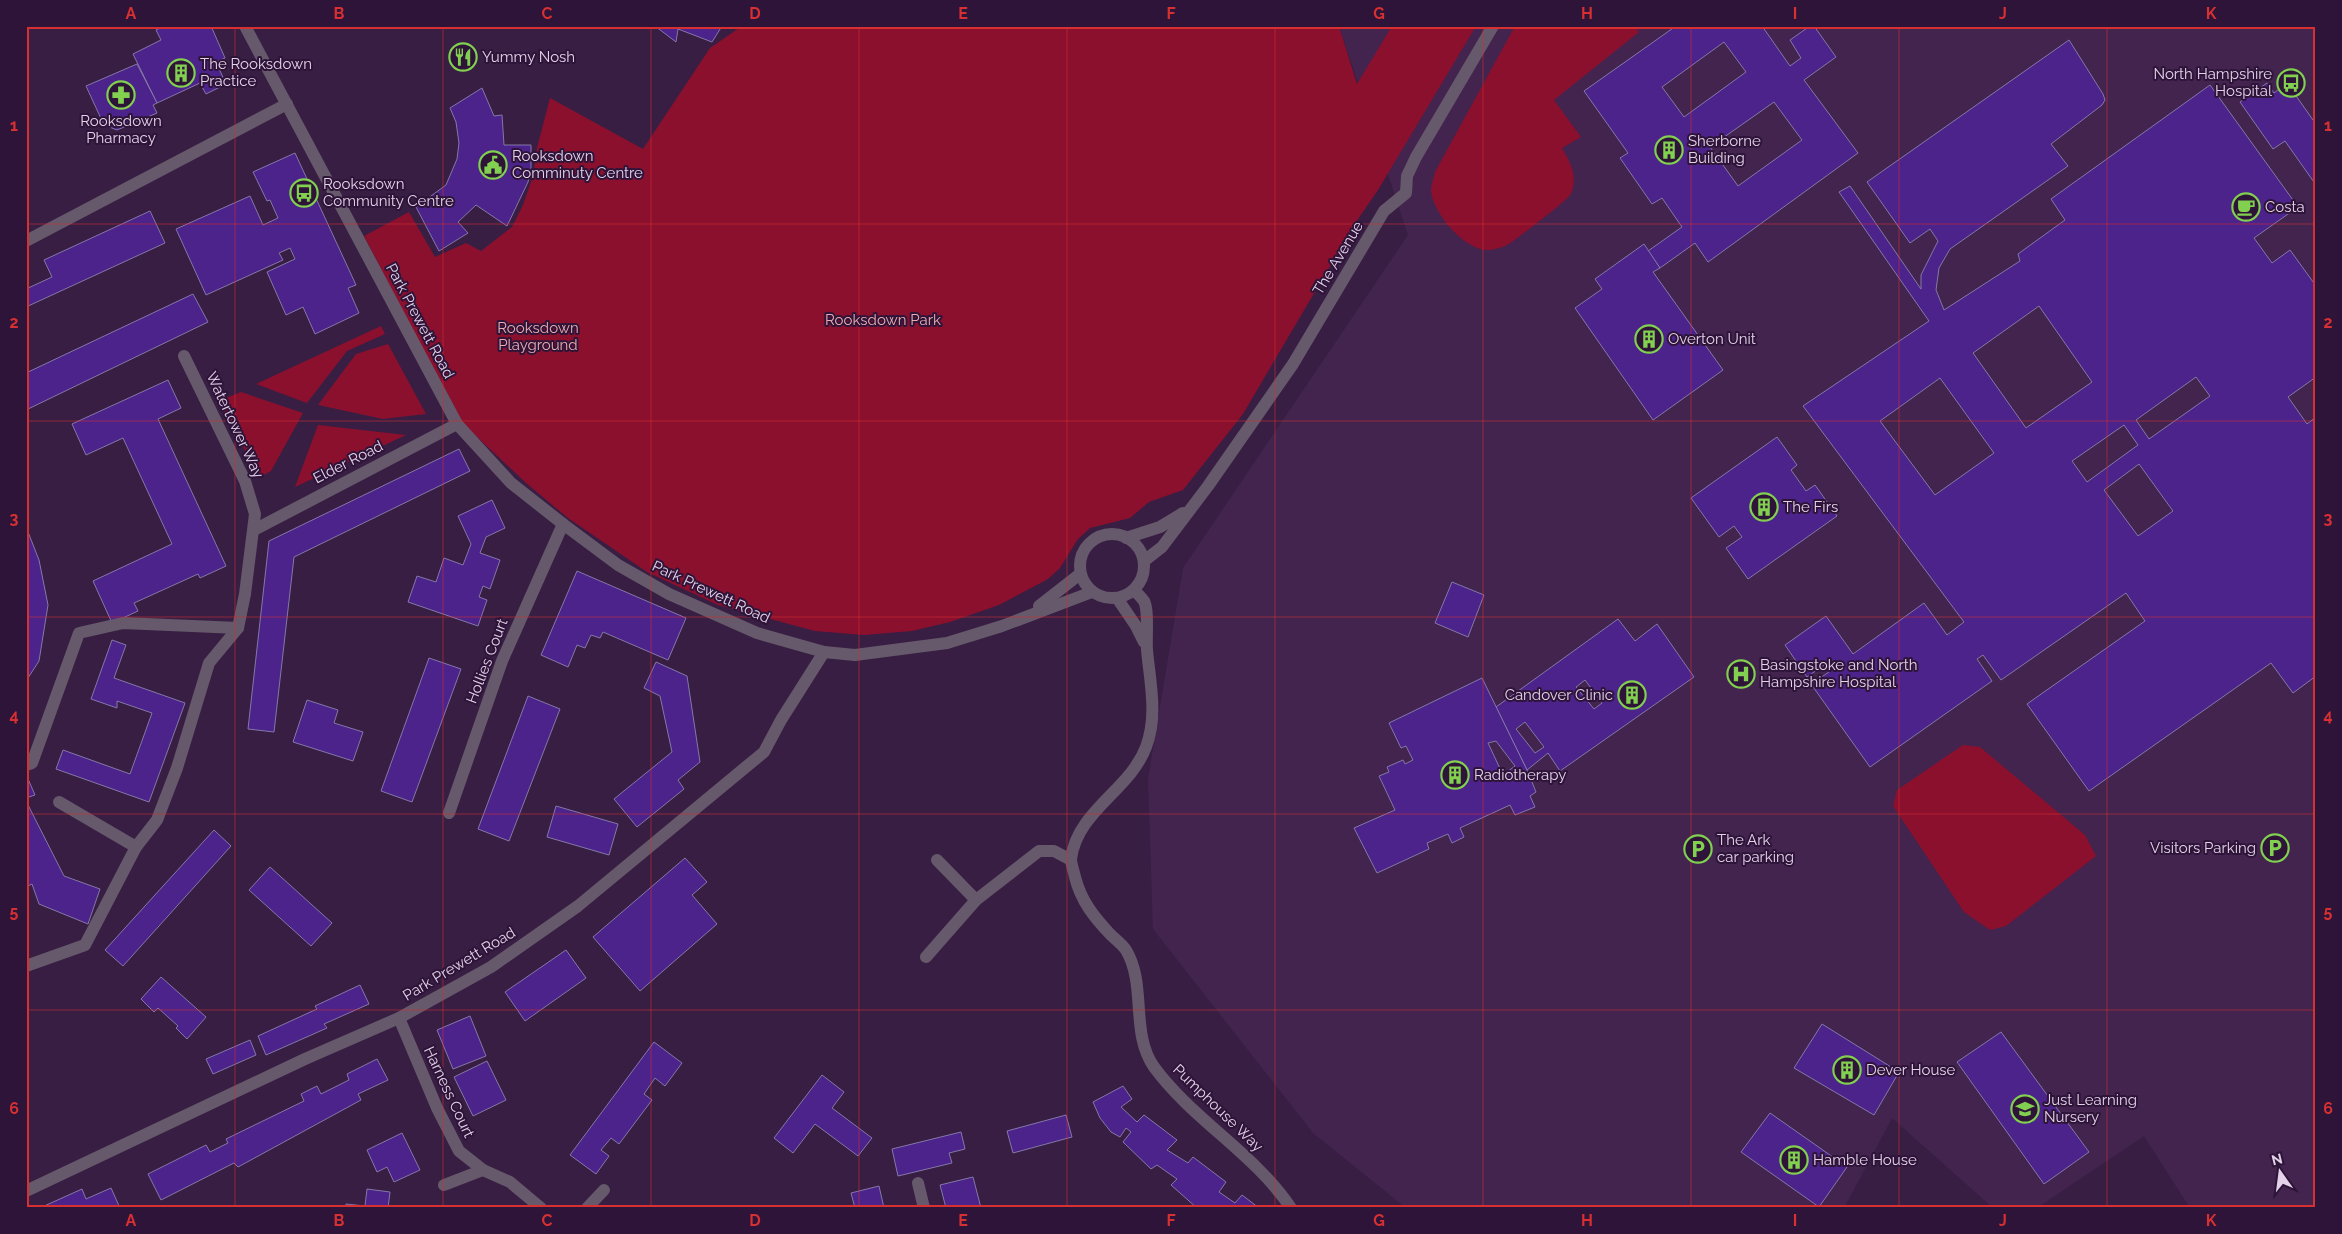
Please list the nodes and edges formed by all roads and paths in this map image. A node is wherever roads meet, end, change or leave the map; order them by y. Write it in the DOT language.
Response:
graph roads {
  1 [pos="246,26"];
  2 [pos="1493,26"];
  3 [pos="287,104"];
  4 [pos="26,241"];
  5 [pos="184,356"];
  6 [pos="457,424"];
  7 [pos="1197,501"];
  8 [pos="562,524"];
  9 [pos="254,530"];
  10 [pos="1126,538"];
  11 [pos="1144,561"];
  12 [pos="1080,574"];
  13 [pos="1134,590"];
  14 [pos="1092,592"];
  15 [pos="1118,598"];
  16 [pos="1002,626"];
  17 [pos="238,628"];
  18 [pos="1147,648"];
  19 [pos="824,652"];
  20 [pos="26,765"];
  21 [pos="59,802"];
  22 [pos="449,813"];
  23 [pos="136,847"];
  24 [pos="937,860"];
  25 [pos="1071,860"];
  26 [pos="976,900"];
  27 [pos="926,957"];
  28 [pos="26,966"];
  29 [pos="399,1018"];
  30 [pos="483,1170"];
  31 [pos="918,1183"];
  32 [pos="444,1185"];
  33 [pos="604,1190"];
  34 [pos="26,1191"];
  35 [pos="541,1208"];
  36 [pos="587,1208"];
  37 [pos="924,1208"];
  38 [pos="1291,1208"];
  1 -- 3 [label="street, Park Prewett Road"];
  2 -- 7 [label="street, The Avenue"];
  3 -- 4 [label="street"];
  3 -- 6 [label="street, Park Prewett Road"];
  5 -- 9 [label="street, Watertower Way"];
  6 -- 8 [label="street, Park Prewett Road"];
  6 -- 9 [label="street, Elder Road"];
  7 -- 10 [label="street, The Avenue"];
  7 -- 11 [label="street, The Avenue"];
  8 -- 19 [label="street, Park Prewett Road"];
  8 -- 22 [label="street, Hollies Court"];
  9 -- 17 [label="street, Watertower Way"];
  10 -- 11 [label="street"];
  10 -- 12 [label="street"];
  11 -- 13 [label="street"];
  12 -- 14 [label="street"];
  12 -- 16 [label="street, Park Prewett Road"];
  13 -- 15 [label="street"];
  13 -- 18 [label="street"];
  14 -- 15 [label="street"];
  14 -- 16 [label="street, Park Prewett Road"];
  15 -- 18 [label="street"];
  16 -- 19 [label="street, Park Prewett Road"];
  17 -- 20 [label="street"];
  17 -- 23 [label="street"];
  18 -- 25 [label="street"];
  19 -- 29 [label="street, Park Prewett Road"];
  21 -- 23 [label="street"];
  23 -- 28 [label="street"];
  24 -- 26 [label="street"];
  25 -- 26 [label="street"];
  25 -- 38 [label="street, Pumphouse Way"];
  26 -- 27 [label="street"];
  29 -- 30 [label="street, Harness Court"];
  29 -- 34 [label="street, Park Prewett Road"];
  30 -- 32 [label="street"];
  30 -- 35 [label="street, Harness Court"];
  31 -- 37 [label="street"];
  33 -- 36 [label="street"];
}
